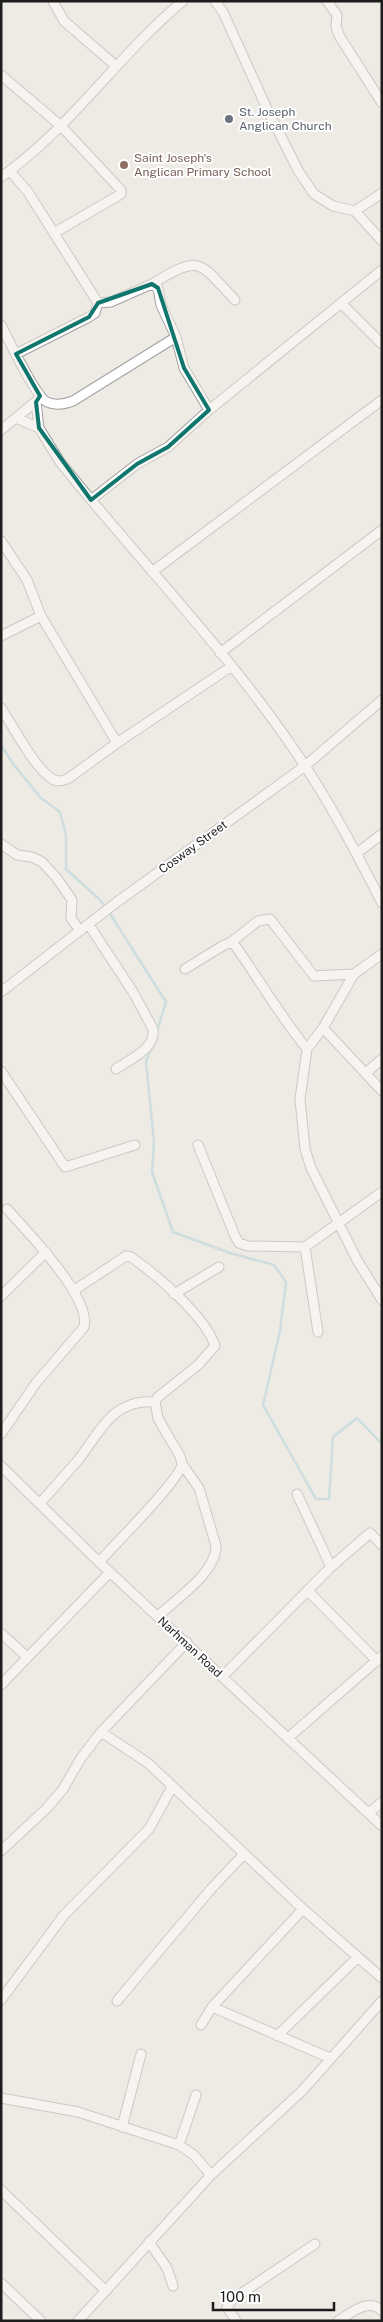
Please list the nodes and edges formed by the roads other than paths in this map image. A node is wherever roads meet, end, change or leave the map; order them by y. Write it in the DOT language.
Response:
graph roads {
  1 [pos="53,1"];
  2 [pos="183,1"];
  3 [pos="215,1"];
  4 [pos="327,1"];
  5 [pos="116,66"];
  6 [pos="1,75"];
  7 [pos="382,103"];
  8 [pos="61,126"];
  9 [pos="10,171"];
  10 [pos="1,177"];
  11 [pos="382,194"];
  12 [pos="355,211"];
  13 [pos="54,233"];
  14 [pos="382,241"];
  15 [pos="382,270"];
  16 [pos="152,284"];
  17 [pos="235,300"];
  18 [pos="98,303"];
  19 [pos="342,304"];
  20 [pos="1,325"];
  21 [pos="176,337"];
  22 [pos="382,344"];
  23 [pos="16,354"];
  24 [pos="38,399"];
  25 [pos="382,400"];
  26 [pos="209,410"];
  27 [pos="16,418"];
  28 [pos="39,428"];
  29 [pos="1,430"];
  30 [pos="91,500"];
  31 [pos="382,530"];
  32 [pos="1,541"];
  33 [pos="152,572"];
  34 [pos="41,616"];
  35 [pos="1,636"];
  36 [pos="220,653"];
  37 [pos="232,666"];
  38 [pos="382,700"];
  39 [pos="1,708"];
  40 [pos="117,743"];
  41 [pos="305,766"];
  42 [pos="382,834"];
  43 [pos="1,844"];
  44 [pos="357,853"];
  45 [pos="382,903"];
  46 [pos="90,923"];
  47 [pos="80,931"];
  48 [pos="230,942"];
  49 [pos="382,954"];
  50 [pos="185,969"];
  51 [pos="354,974"];
  52 [pos="2,990"];
  53 [pos="323,1028"];
  54 [pos="307,1049"];
  55 [pos="382,1060"];
  56 [pos="116,1069"];
  57 [pos="1,1071"];
  58 [pos="366,1073"];
  59 [pos="382,1091"];
  60 [pos="135,1145"];
  61 [pos="198,1145"];
  62 [pos="382,1192"];
  63 [pos="7,1209"];
  64 [pos="338,1224"];
  65 [pos="305,1247"];
  66 [pos="46,1252"];
  67 [pos="219,1267"];
  68 [pos="73,1291"];
  69 [pos="174,1294"];
  70 [pos="380,1295"];
  71 [pos="1,1296"];
  72 [pos="318,1332"];
  73 [pos="154,1402"];
  74 [pos="1,1434"];
  75 [pos="182,1464"];
  76 [pos="1,1466"];
  77 [pos="297,1494"];
  78 [pos="40,1503"];
  79 [pos="382,1545"];
  80 [pos="99,1562"];
  81 [pos="331,1567"];
  82 [pos="110,1572"];
  83 [pos="308,1591"];
  84 [pos="158,1616"];
  85 [pos="1,1633"];
  86 [pos="187,1642"];
  87 [pos="27,1657"];
  88 [pos="379,1659"];
  89 [pos="222,1678"];
  90 [pos="1,1685"];
  91 [pos="101,1732"];
  92 [pos="288,1738"];
  93 [pos="172,1787"];
  94 [pos="382,1802"];
  95 [pos="370,1812"];
  96 [pos="382,1826"];
  97 [pos="1,1851"];
  98 [pos="244,1854"];
  99 [pos="302,1909"];
  100 [pos="357,1958"];
  101 [pos="382,1978"];
  102 [pos="1,2000"];
  103 [pos="117,2001"];
  104 [pos="382,2001"];
  105 [pos="212,2007"];
  106 [pos="201,2025"];
  107 [pos="277,2036"];
  108 [pos="141,2054"];
  109 [pos="330,2058"];
  110 [pos="196,2095"];
  111 [pos="1,2098"];
  112 [pos="122,2127"];
  113 [pos="179,2145"];
  114 [pos="211,2175"];
  115 [pos="1,2190"];
  116 [pos="149,2242"];
  117 [pos="315,2244"];
  118 [pos="1,2283"];
  119 [pos="173,2286"];
  120 [pos="106,2291"];
  121 [pos="382,2311"];
  122 [pos="41,2321"];
  123 [pos="78,2321"];
  124 [pos="236,2321"];
  125 [pos="338,2321"];
  1 -- 5 [label="street"];
  2 -- 5 [label="street"];
  3 -- 12 [label="street"];
  4 -- 7 [label="street"];
  5 -- 8 [label="street"];
  6 -- 8 [label="street"];
  8 -- 9 [label="street"];
  8 -- 13 [label="street"];
  9 -- 10 [label="street"];
  9 -- 13 [label="street"];
  11 -- 12 [label="street"];
  12 -- 14 [label="street"];
  13 -- 18 [label="street"];
  15 -- 19 [label="street"];
  16 -- 17 [label="street"];
  16 -- 18 [label="street"];
  16 -- 21 [label="street"];
  18 -- 23 [label="street"];
  19 -- 22 [label="street"];
  19 -- 26 [label="street"];
  20 -- 23 [label="street"];
  21 -- 24 [label="street"];
  21 -- 26 [label="street"];
  23 -- 24 [label="street"];
  24 -- 27 [label="street"];
  24 -- 28 [label="street"];
  25 -- 33 [label="street"];
  26 -- 30 [label="street"];
  27 -- 28 [label="street"];
  27 -- 29 [label="street"];
  28 -- 30 [label="street"];
  30 -- 33 [label="street"];
  31 -- 36 [label="street"];
  32 -- 34 [label="street"];
  33 -- 36 [label="street"];
  34 -- 35 [label="street"];
  34 -- 40 [label="street"];
  36 -- 37 [label="street"];
  37 -- 40 [label="street"];
  37 -- 41 [label="street"];
  38 -- 41 [label="street, Cosway Street"];
  39 -- 40 [label="street"];
  41 -- 44 [label="street"];
  41 -- 46 [label="street, Cosway Street"];
  42 -- 44 [label="street"];
  43 -- 47 [label="street"];
  44 -- 45 [label="street"];
  46 -- 47 [label="street, Cosway Street"];
  46 -- 56 [label="street"];
  47 -- 52 [label="street, Cosway Street"];
  48 -- 50 [label="street"];
  48 -- 51 [label="street"];
  48 -- 54 [label="street"];
  49 -- 51 [label="street"];
  51 -- 53 [label="street"];
  53 -- 54 [label="street"];
  53 -- 58 [label="street"];
  54 -- 64 [label="street"];
  55 -- 58 [label="street"];
  57 -- 60 [label="street"];
  58 -- 59 [label="street"];
  61 -- 65 [label="street"];
  62 -- 64 [label="street"];
  63 -- 66 [label="street"];
  64 -- 65 [label="street"];
  64 -- 70 [label="street"];
  65 -- 72 [label="street"];
  66 -- 68 [label="street"];
  66 -- 71 [label="street"];
  67 -- 69 [label="street"];
  68 -- 69 [label="street"];
  68 -- 74 [label="street"];
  69 -- 73 [label="street"];
  73 -- 75 [label="street"];
  73 -- 78 [label="street"];
  75 -- 80 [label="street"];
  75 -- 84 [label="street"];
  76 -- 78 [label="street, Narhman Road"];
  77 -- 81 [label="street"];
  78 -- 80 [label="street, Narhman Road"];
  79 -- 81 [label="street"];
  80 -- 82 [label="street, Narhman Road"];
  81 -- 83 [label="street"];
  82 -- 84 [label="street, Narhman Road"];
  82 -- 87 [label="street"];
  83 -- 88 [label="street"];
  83 -- 89 [label="street"];
  84 -- 86 [label="street, Narhman Road"];
  85 -- 87 [label="street"];
  86 -- 89 [label="street, Narhman Road"];
  86 -- 91 [label="street"];
  87 -- 90 [label="street"];
  88 -- 92 [label="street"];
  89 -- 92 [label="street, Narhman Road"];
  91 -- 93 [label="street"];
  91 -- 97 [label="street"];
  92 -- 95 [label="street, Narhman Road"];
  93 -- 98 [label="street"];
  93 -- 102 [label="street"];
  94 -- 95 [label="street"];
  95 -- 96 [label="street, Narhman Road"];
  98 -- 99 [label="street"];
  98 -- 103 [label="street"];
  99 -- 100 [label="street"];
  99 -- 105 [label="street"];
  100 -- 101 [label="street"];
  100 -- 107 [label="street"];
  104 -- 109 [label="street"];
  105 -- 106 [label="street"];
  105 -- 107 [label="street"];
  107 -- 109 [label="street"];
  108 -- 112 [label="street"];
  109 -- 114 [label="street"];
  110 -- 113 [label="street"];
  111 -- 112 [label="street"];
  112 -- 113 [label="street"];
  113 -- 114 [label="street"];
  114 -- 116 [label="street"];
  115 -- 120 [label="street"];
  116 -- 119 [label="street"];
  116 -- 120 [label="street"];
  117 -- 124 [label="street"];
  118 -- 122 [label="street"];
  120 -- 123 [label="street"];
  121 -- 125 [label="street"];
}
